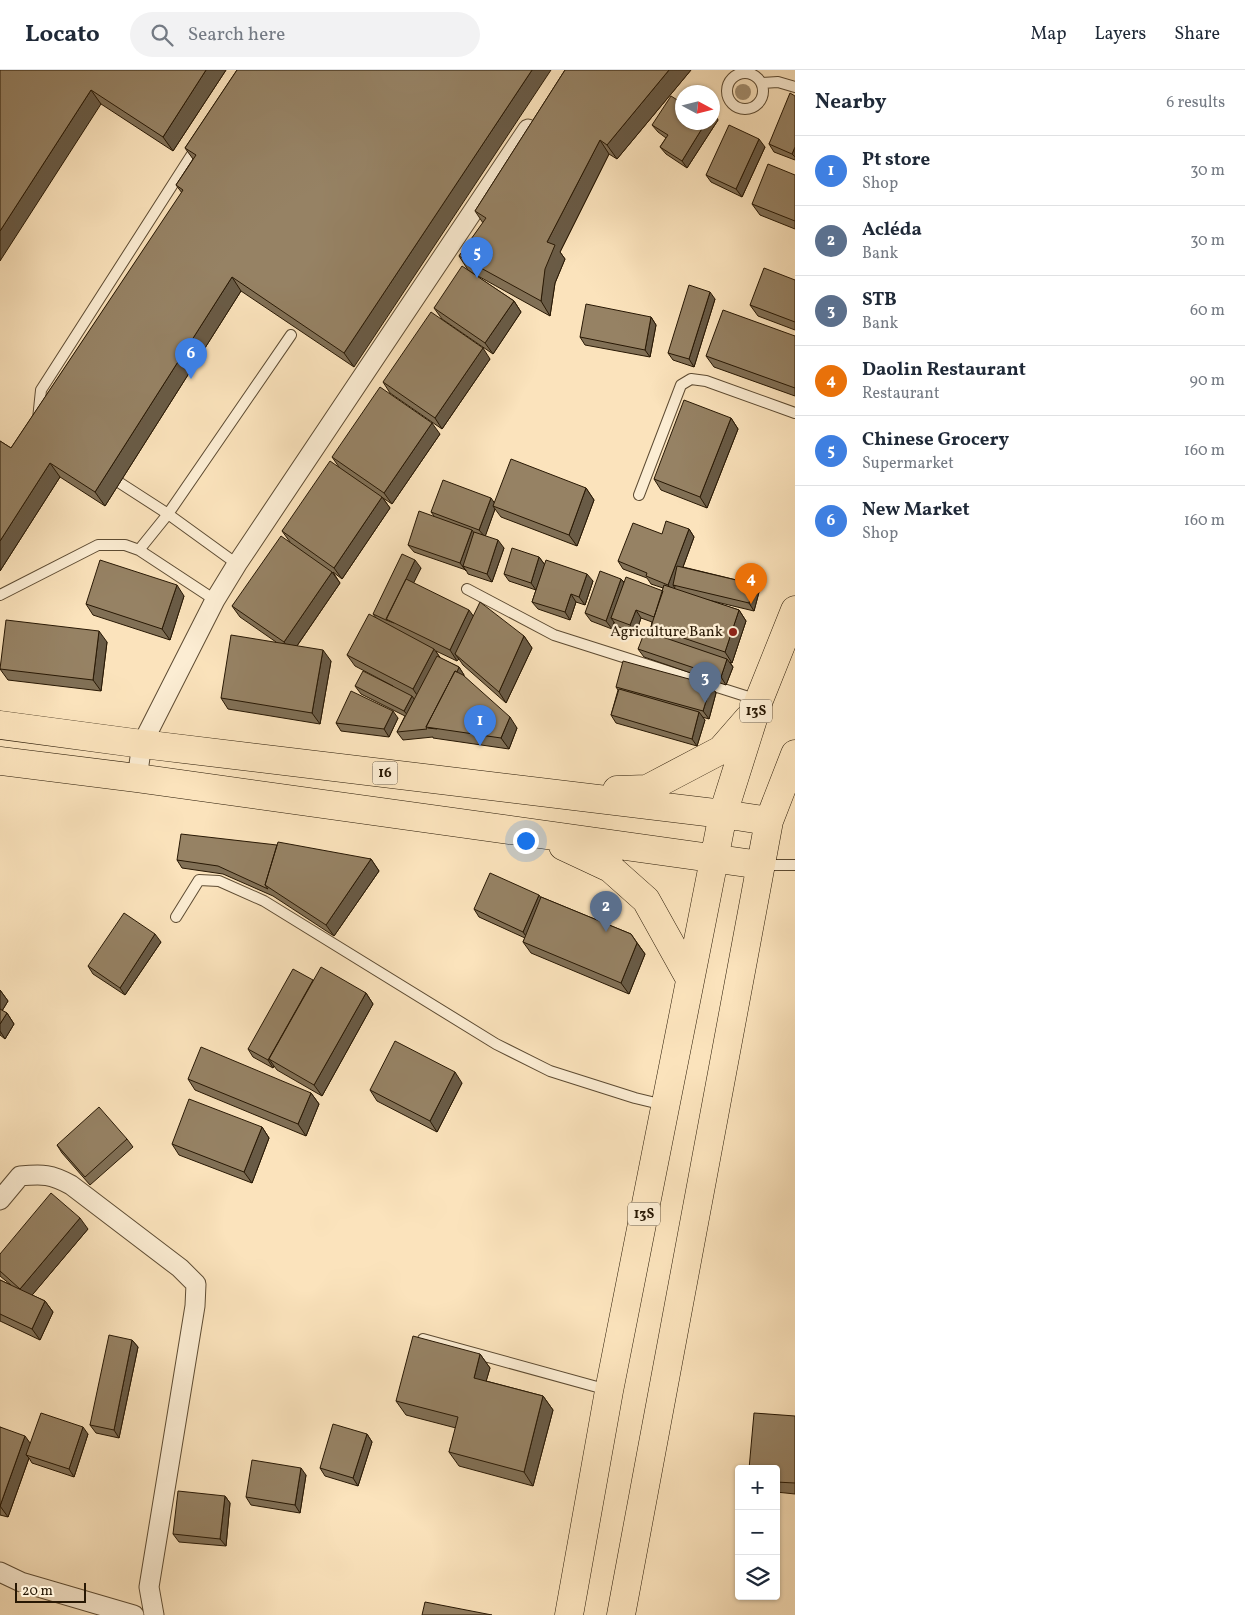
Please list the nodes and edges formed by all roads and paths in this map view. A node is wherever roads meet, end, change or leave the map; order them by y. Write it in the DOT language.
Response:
graph roads {
  1 [pos="762,83"];
  2 [pos="795,87"];
  3 [pos="540,111"];
  4 [pos="203,137"];
  5 [pos="291,334"];
  6 [pos="795,413"];
  7 [pos="40,433"];
  8 [pos="120,483"];
  9 [pos="639,495"];
  10 [pos="168,514"];
  11 [pos="138,550"];
  12 [pos="237,564"];
  13 [pos="467,589"];
  14 [pos="0,595"];
  15 [pos="215,600"];
  16 [pos="795,610"];
  17 [pos="757,705"];
  18 [pos="0,725"];
  19 [pos="142,744"];
  20 [pos="795,754"];
  21 [pos="0,761"];
  22 [pos="137,778"];
  23 [pos="545,792"];
  24 [pos="723,814"];
  25 [pos="769,821"];
  26 [pos="534,834"];
  27 [pos="714,858"];
  28 [pos="761,865"];
  29 [pos="795,865"];
  30 [pos="176,917"];
  31 [pos="690,979"];
  32 [pos="665,1105"];
  33 [pos="0,1200"];
  34 [pos="423,1339"];
  35 [pos="609,1391"];
  36 [pos="0,1572"];
  37 [pos="134,1615"];
  38 [pos="154,1615"];
  39 [pos="569,1615"];
  40 [pos="621,1615"];
  1 -- 2 [label="lane"];
  3 -- 12 [label="street"];
  4 -- 7 [label="lane"];
  5 -- 10 [label="lane"];
  6 -- 9 [label="lane"];
  8 -- 10 [label="lane"];
  10 -- 11 [label="lane"];
  10 -- 12 [label="lane"];
  11 -- 14 [label="lane"];
  11 -- 15 [label="lane"];
  12 -- 15 [label="street"];
  13 -- 17 [label="lane"];
  15 -- 19 [label="street"];
  16 -- 17 [label="highway, 13S"];
  17 -- 23 [label="highway"];
  17 -- 24 [label="highway, 13S"];
  18 -- 19 [label="highway, 16"];
  19 -- 22 [label="street"];
  19 -- 23 [label="highway, 16"];
  20 -- 25 [label="highway"];
  21 -- 22 [label="highway"];
  22 -- 26 [label="highway"];
  23 -- 24 [label="highway, 16"];
  24 -- 25 [label="highway, 16"];
  24 -- 27 [label="highway, 13S"];
  25 -- 28 [label="highway"];
  26 -- 27 [label="highway"];
  26 -- 31 [label="highway"];
  27 -- 28 [label="highway"];
  27 -- 31 [label="highway, 13S"];
  28 -- 29 [label="lane"];
  28 -- 40 [label="highway"];
  30 -- 32 [label="lane"];
  31 -- 32 [label="highway, 13S"];
  32 -- 35 [label="highway, 13S"];
  33 -- 38 [label="street"];
  34 -- 35 [label="lane"];
  35 -- 39 [label="highway, 13S"];
  36 -- 37 [label="street"];
}
